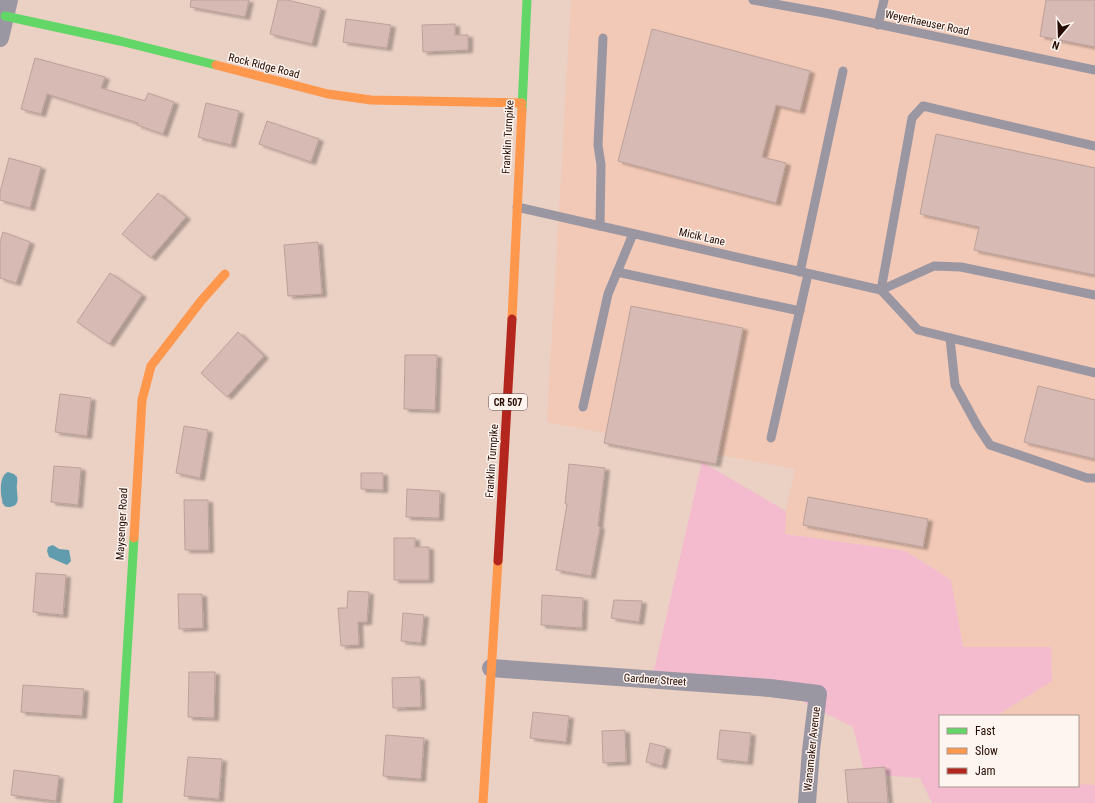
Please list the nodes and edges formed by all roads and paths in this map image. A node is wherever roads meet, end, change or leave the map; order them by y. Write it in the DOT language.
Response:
graph roads {
  1 [pos="527,0"];
  2 [pos="753,0"];
  3 [pos="884,0"];
  4 [pos="790,4"];
  5 [pos="7,8"];
  6 [pos="878,25"];
  7 [pos="0,38"];
  8 [pos="603,38"];
  9 [pos="1095,70"];
  10 [pos="844,71"];
  11 [pos="522,103"];
  12 [pos="1095,146"];
  13 [pos="517,208"];
  14 [pos="600,226"];
  15 [pos="633,234"];
  16 [pos="617,272"];
  17 [pos="804,273"];
  18 [pos="225,274"];
  19 [pos="881,290"];
  20 [pos="1095,295"];
  21 [pos="800,311"];
  22 [pos="950,338"];
  23 [pos="1095,373"];
  24 [pos="583,407"];
  25 [pos="772,438"];
  26 [pos="1095,478"];
  27 [pos="491,668"];
  28 [pos="818,694"];
  29 [pos="118,803"];
  30 [pos="482,803"];
  31 [pos="808,803"];
  1 -- 11 [label="street, Franklin Turnpike / CR 507"];
  2 -- 4 [label="lane, Weyerhaeuser Road"];
  3 -- 6 [label="lane"];
  4 -- 6 [label="lane, Weyerhaeuser Road"];
  5 -- 7 [label="street"];
  5 -- 11 [label="street, Rock Ridge Road"];
  6 -- 9 [label="lane, Weyerhaeuser Road"];
  8 -- 14 [label="lane"];
  10 -- 17 [label="lane"];
  11 -- 13 [label="street, Franklin Turnpike / CR 507"];
  12 -- 19 [label="lane"];
  13 -- 14 [label="lane, Micik Lane"];
  13 -- 27 [label="street, Franklin Turnpike / CR 507"];
  14 -- 15 [label="lane, Micik Lane"];
  15 -- 16 [label="lane"];
  15 -- 17 [label="lane, Micik Lane"];
  16 -- 21 [label="lane"];
  16 -- 24 [label="lane"];
  17 -- 19 [label="lane, Micik Lane"];
  17 -- 21 [label="lane"];
  18 -- 29 [label="street, Maysenger Road"];
  19 -- 20 [label="lane"];
  19 -- 22 [label="lane"];
  21 -- 25 [label="lane"];
  22 -- 23 [label="lane"];
  22 -- 26 [label="lane"];
  27 -- 28 [label="street, Gardner Street"];
  27 -- 30 [label="street, Franklin Turnpike / CR 507"];
  28 -- 31 [label="street, Wanamaker Avenue"];
}
